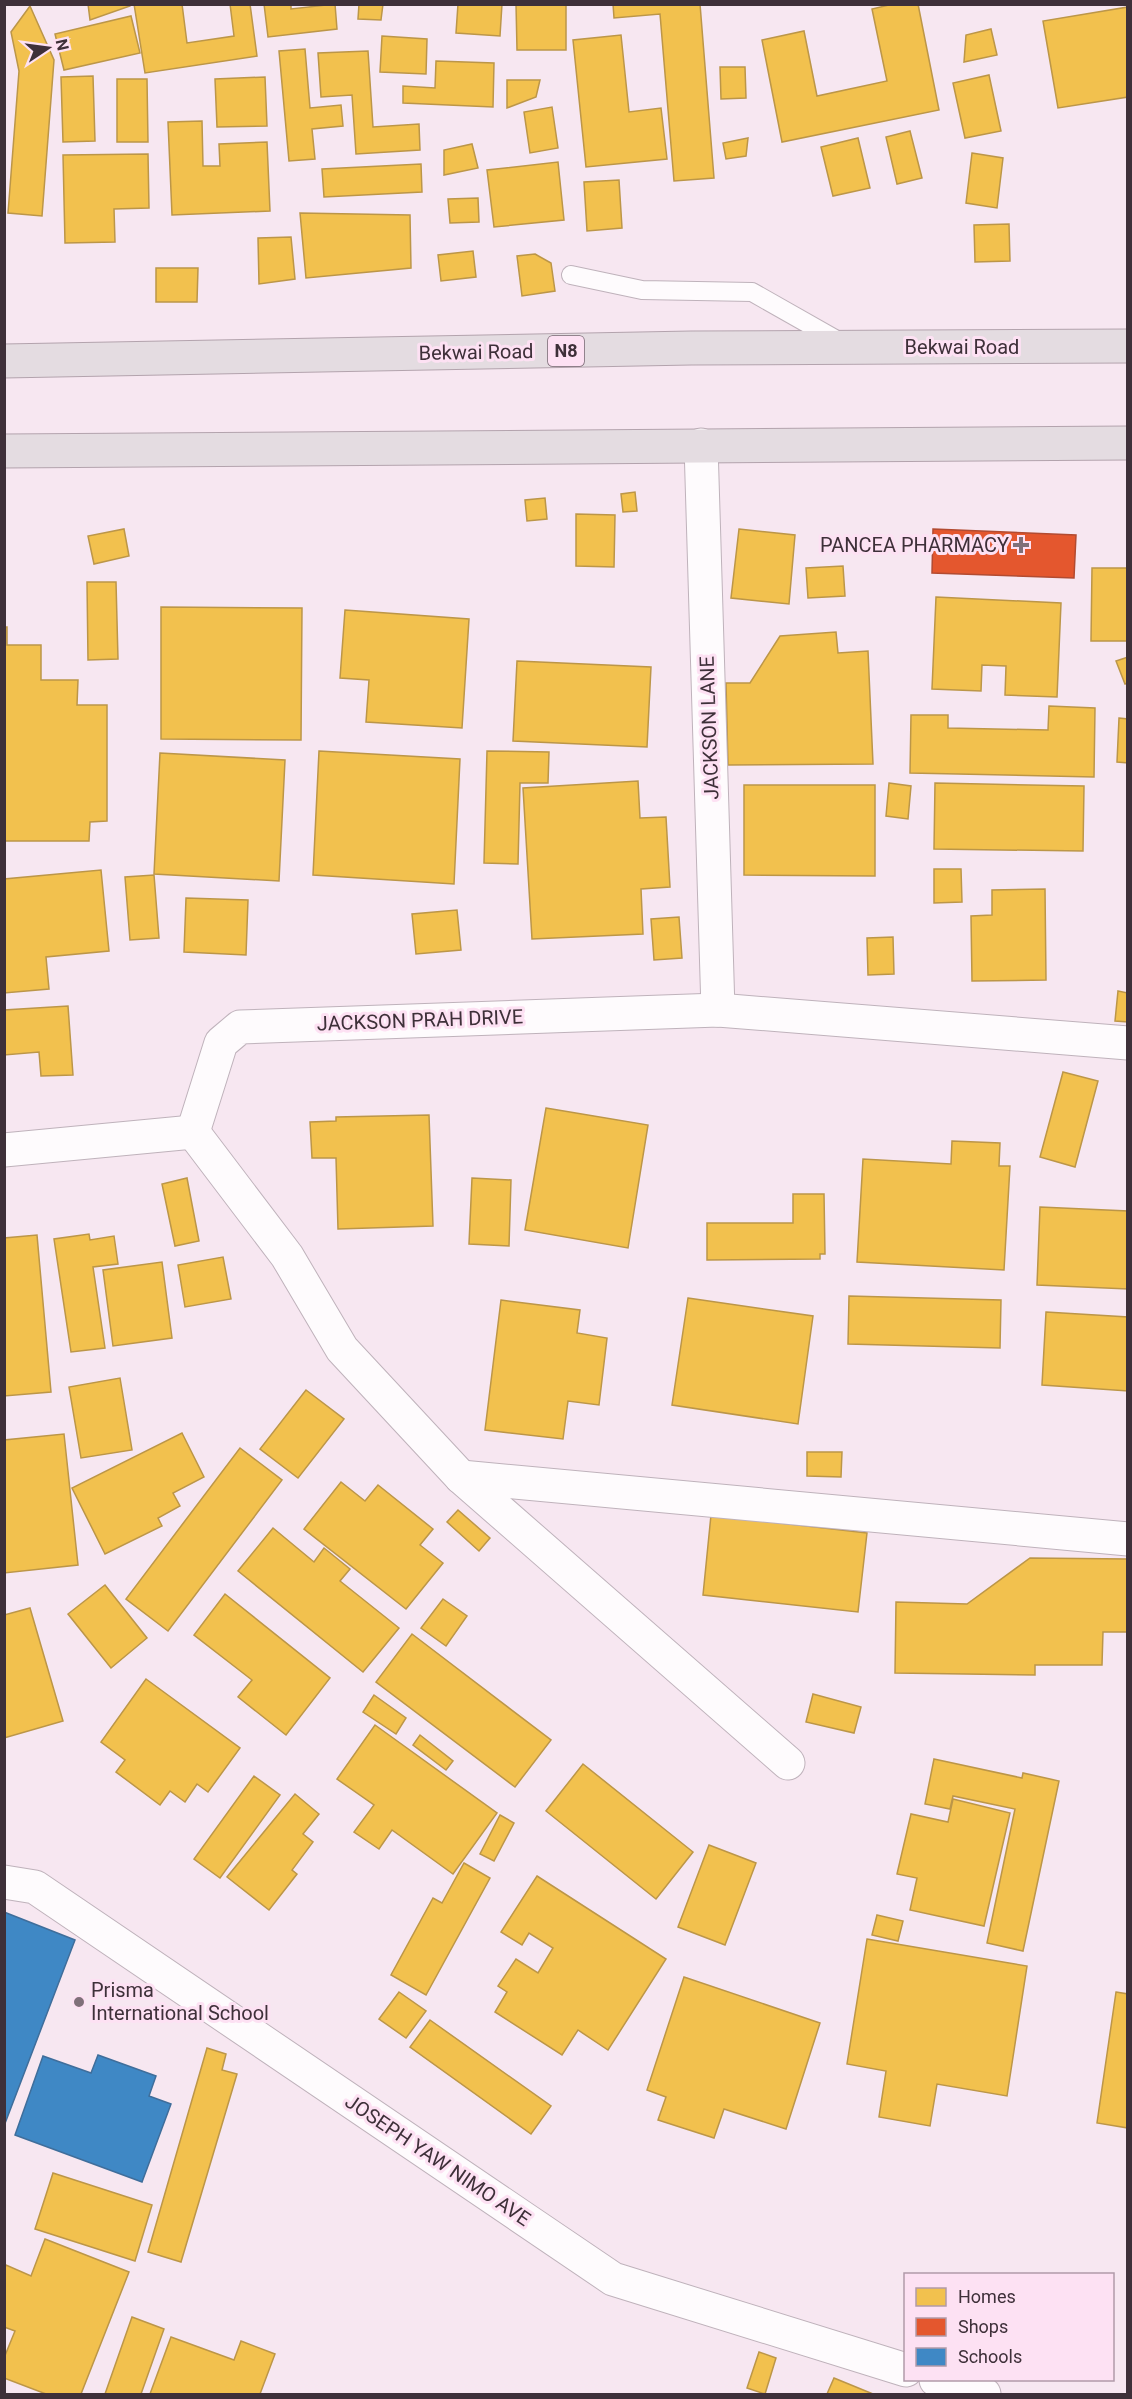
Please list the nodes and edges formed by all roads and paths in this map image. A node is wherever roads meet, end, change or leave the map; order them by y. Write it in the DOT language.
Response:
graph roads {
  1 [pos="571,275"];
  2 [pos="1128,346"];
  3 [pos="850,348"];
  4 [pos="4,361"];
  5 [pos="1128,442"];
  6 [pos="701,445"];
  7 [pos="4,452"];
  8 [pos="718,1010"];
  9 [pos="1128,1043"];
  10 [pos="193,1132"];
  11 [pos="4,1150"];
  12 [pos="461,1477"];
  13 [pos="1128,1539"];
  14 [pos="788,1763"];
  15 [pos="4,1882"];
  16 [pos="904,2369"];
  17 [pos="942,2381"];
  18 [pos="984,2394"];
  1 -- 3 [label="lane"];
  2 -- 3 [label="highway, Bekwai Road / N8"];
  3 -- 4 [label="highway, Bekwai Road / N8"];
  5 -- 6 [label="highway"];
  6 -- 7 [label="highway"];
  6 -- 8 [label="street, JACKSON LANE"];
  8 -- 9 [label="street, JACKSON PRAH DRIVE"];
  8 -- 10 [label="street, JACKSON PRAH DRIVE"];
  10 -- 11 [label="street"];
  10 -- 12 [label="street"];
  12 -- 13 [label="street"];
  12 -- 14 [label="street"];
  15 -- 16 [label="street, JOSEPH YAW NIMO AVE"];
  17 -- 18 [label="street"];
}
